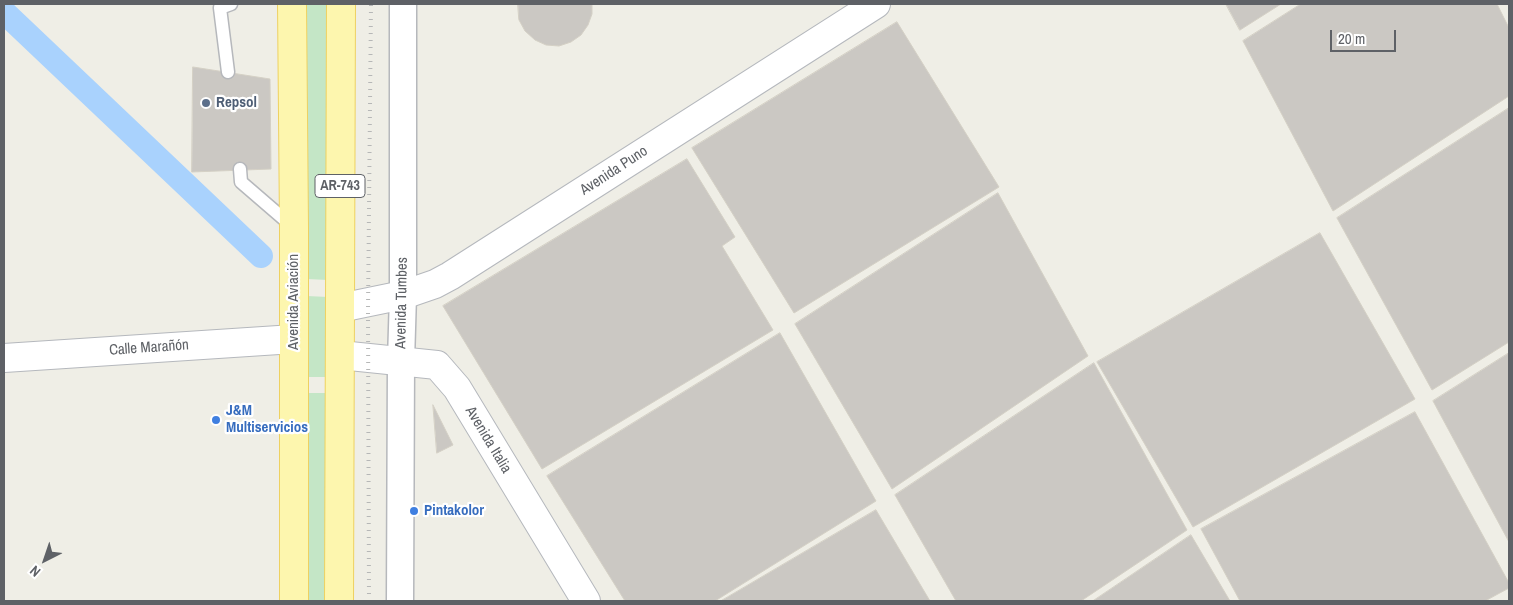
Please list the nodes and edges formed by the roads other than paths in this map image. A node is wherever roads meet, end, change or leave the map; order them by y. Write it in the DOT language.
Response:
graph roads {
  1 [pos="231,4"];
  2 [pos="292,4"];
  3 [pos="341,4"];
  4 [pos="403,4"];
  5 [pos="876,4"];
  6 [pos="228,72"];
  7 [pos="240,169"];
  8 [pos="294,228"];
  9 [pos="403,295"];
  10 [pos="340,308"];
  11 [pos="294,339"];
  12 [pos="340,355"];
  13 [pos="4,358"];
  14 [pos="401,361"];
  15 [pos="294,601"];
  16 [pos="340,601"];
  17 [pos="400,601"];
  18 [pos="586,601"];
  1 -- 6 [label="lane"];
  2 -- 8 [label="main road, Avenida Aviación / AR-743"];
  3 -- 10 [label="main road, AR-743"];
  4 -- 9 [label="street, Avenida Tumbes"];
  5 -- 9 [label="street, Avenida Puno"];
  7 -- 8 [label="lane"];
  8 -- 11 [label="main road, Avenida Aviación / AR-743"];
  9 -- 10 [label="street, Avenida Puno"];
  9 -- 14 [label="street, Avenida Tumbes"];
  10 -- 12 [label="main road, AR-743"];
  11 -- 13 [label="street, Calle Marañón"];
  11 -- 15 [label="main road, Avenida Aviación / AR-743"];
  12 -- 14 [label="street, Avenida Italia"];
  12 -- 16 [label="main road, AR-743"];
  14 -- 17 [label="street, Avenida Tumbes"];
  14 -- 18 [label="street, Avenida Italia"];
}
